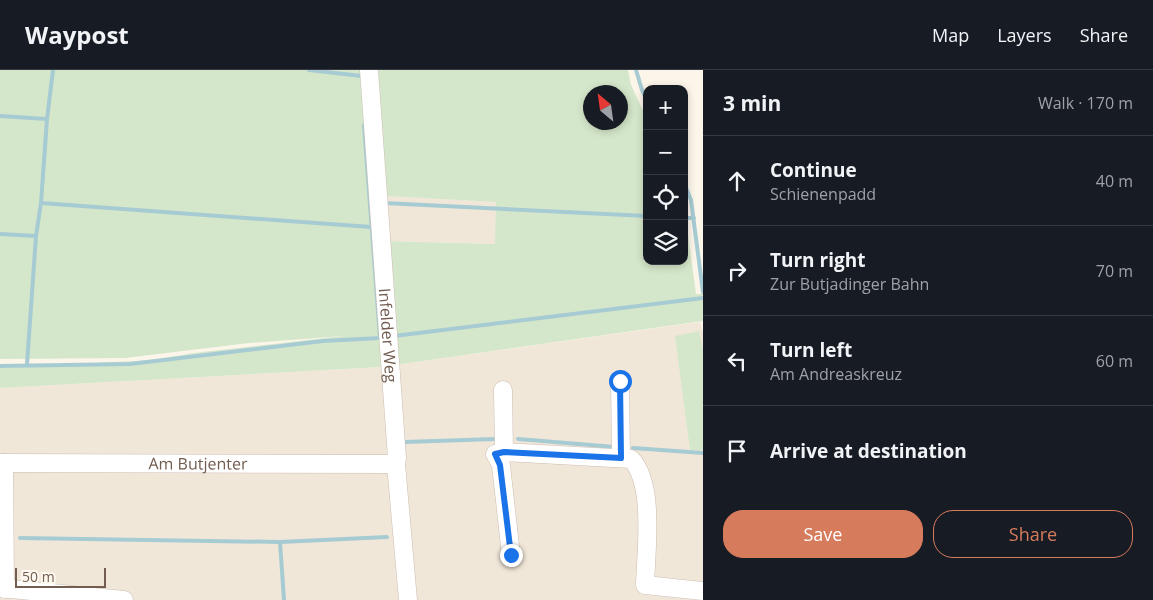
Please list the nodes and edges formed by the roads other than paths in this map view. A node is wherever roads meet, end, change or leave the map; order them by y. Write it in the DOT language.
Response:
graph roads {
  1 [pos="369,70"];
  2 [pos="620,381"];
  3 [pos="503,390"];
  4 [pos="500,453"];
  5 [pos="621,458"];
  6 [pos="2,463"];
  7 [pos="396,464"];
  8 [pos="511,555"];
  9 [pos="2,588"];
  10 [pos="703,591"];
  11 [pos="124,600"];
  12 [pos="408,600"];
  1 -- 7 [label="street, Infelder Weg"];
  2 -- 5 [label="street"];
  3 -- 4 [label="street"];
  4 -- 5 [label="street"];
  4 -- 8 [label="street"];
  5 -- 10 [label="street"];
  6 -- 7 [label="street, Am Butjenter"];
  6 -- 9 [label="street"];
  7 -- 12 [label="street, Infelder Weg"];
  9 -- 11 [label="street"];
}
